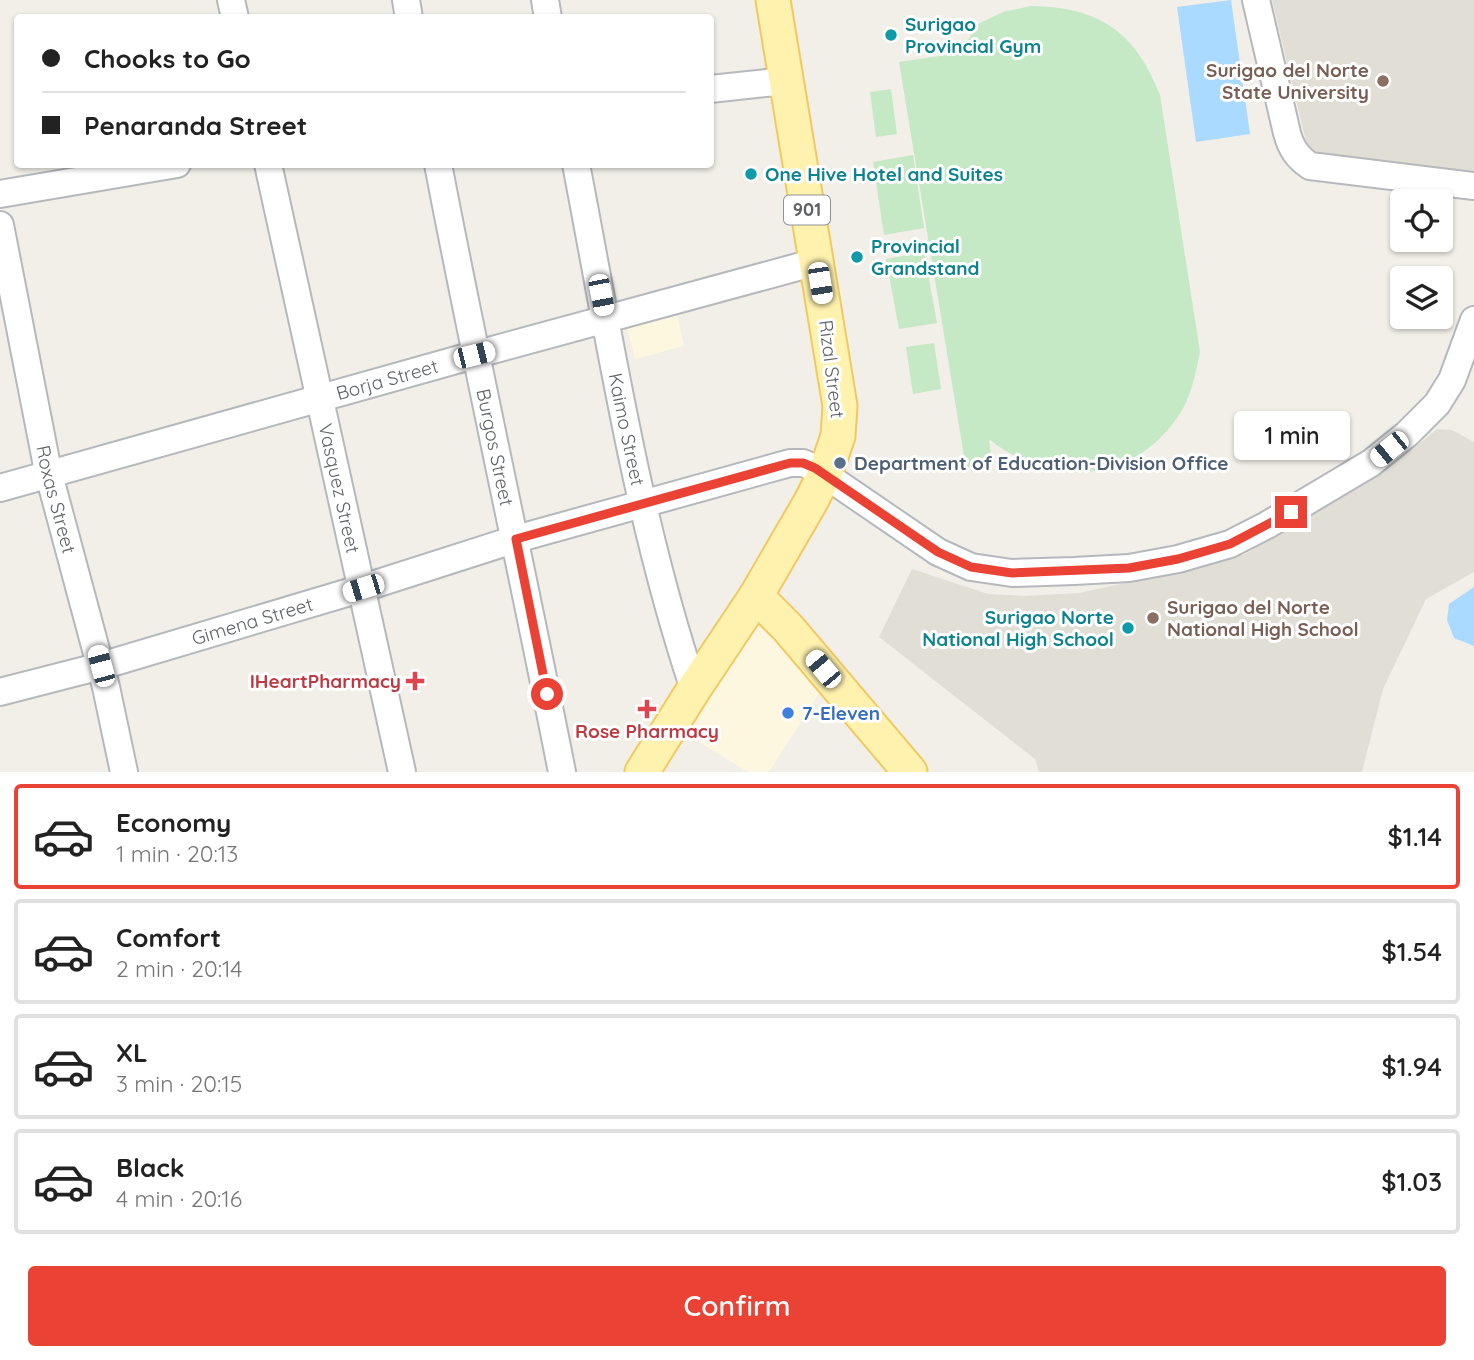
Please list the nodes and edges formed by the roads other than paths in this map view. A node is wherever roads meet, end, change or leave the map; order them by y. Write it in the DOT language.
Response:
graph roads {
  1 [pos="773,0"];
  2 [pos="1256,0"];
  3 [pos="785,81"];
  4 [pos="714,89"];
  5 [pos="153,168"];
  6 [pos="269,168"];
  7 [pos="439,168"];
  8 [pos="577,168"];
  9 [pos="1474,186"];
  10 [pos="0,194"];
  11 [pos="0,225"];
  12 [pos="816,262"];
  13 [pos="1474,320"];
  14 [pos="607,321"];
  15 [pos="474,355"];
  16 [pos="318,399"];
  17 [pos="49,474"];
  18 [pos="825,474"];
  19 [pos="0,488"];
  20 [pos="643,505"];
  21 [pos="516,539"];
  22 [pos="363,588"];
  23 [pos="756,596"];
  24 [pos="101,666"];
  25 [pos="694,689"];
  26 [pos="0,692"];
  27 [pos="124,772"];
  28 [pos="401,772"];
  29 [pos="562,772"];
  30 [pos="642,772"];
  31 [pos="910,772"];
  1 -- 3 [label="main road, Rizal Street / 901"];
  2 -- 9 [label="street"];
  3 -- 4 [label="street"];
  3 -- 12 [label="main road, Rizal Street / 901"];
  5 -- 10 [label="street"];
  6 -- 16 [label="street, Vasquez Street"];
  7 -- 15 [label="street, Burgos Street"];
  8 -- 14 [label="street, Kaimo Street"];
  11 -- 17 [label="street, Roxas Street"];
  12 -- 14 [label="street, Borja Street"];
  12 -- 18 [label="main road, Rizal Street / 901"];
  13 -- 18 [label="street, Gimena Street"];
  14 -- 15 [label="street, Borja Street"];
  14 -- 20 [label="street, Kaimo Street"];
  15 -- 16 [label="street, Borja Street"];
  15 -- 21 [label="street, Burgos Street"];
  16 -- 17 [label="street, Borja Street"];
  16 -- 22 [label="street, Vasquez Street"];
  17 -- 19 [label="street, Borja Street"];
  17 -- 24 [label="street, Roxas Street"];
  18 -- 20 [label="street, Gimena Street"];
  18 -- 23 [label="main road, Rizal Street / 901"];
  20 -- 21 [label="street, Gimena Street"];
  20 -- 25 [label="street, Kaimo Street"];
  21 -- 22 [label="street, Gimena Street"];
  21 -- 29 [label="street, Burgos Street"];
  22 -- 24 [label="street, Gimena Street"];
  22 -- 28 [label="street, Vasquez Street"];
  23 -- 25 [label="main road, Rizal Street / 901"];
  23 -- 31 [label="main road"];
  24 -- 26 [label="street, Gimena Street"];
  24 -- 27 [label="street, Roxas Street"];
  25 -- 30 [label="main road, Rizal Street / 901"];
}
